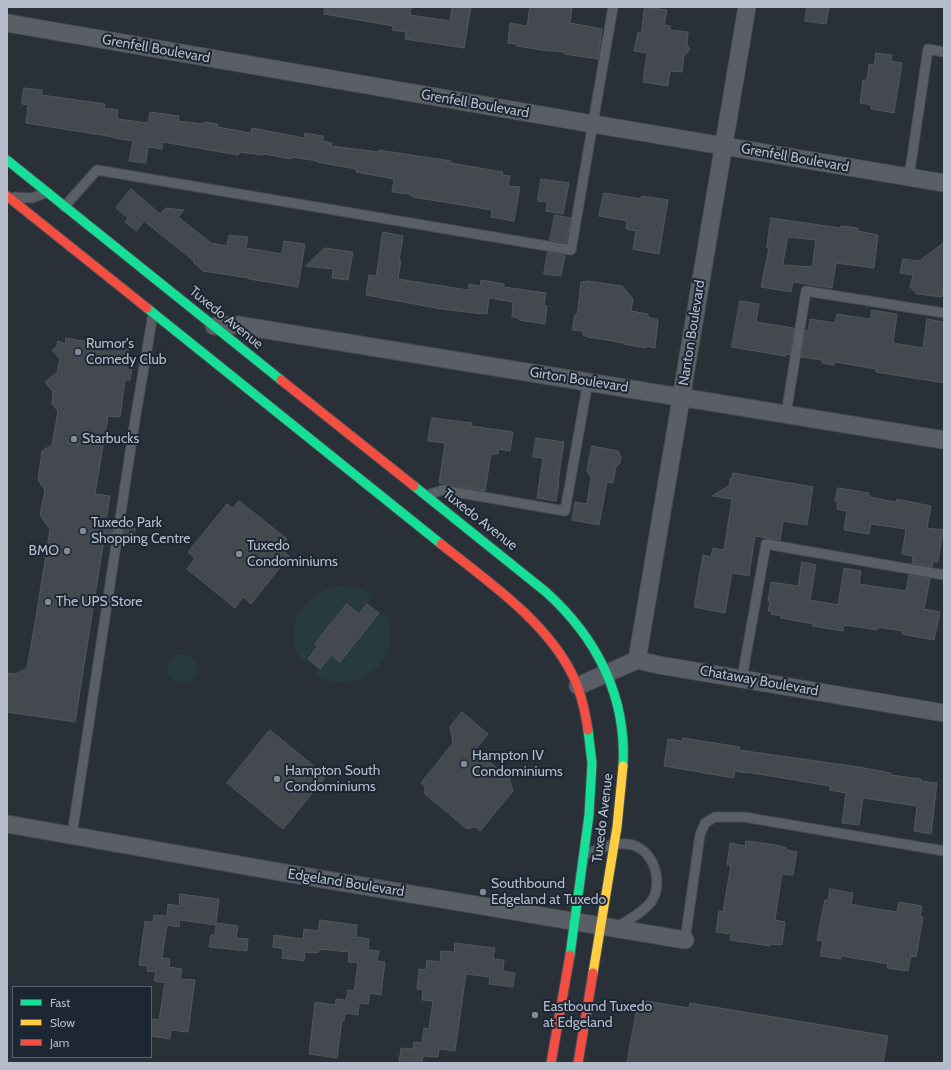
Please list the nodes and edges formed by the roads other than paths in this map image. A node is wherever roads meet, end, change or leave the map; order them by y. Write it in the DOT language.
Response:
graph roads {
  1 [pos="614,7"];
  2 [pos="747,7"];
  3 [pos="7,23"];
  4 [pos="944,52"];
  5 [pos="593,124"];
  6 [pos="723,145"];
  7 [pos="7,160"];
  8 [pos="909,177"];
  9 [pos="944,183"];
  10 [pos="47,192"];
  11 [pos="7,196"];
  12 [pos="64,207"];
  13 [pos="153,313"];
  14 [pos="944,313"];
  15 [pos="214,326"];
  16 [pos="588,381"];
  17 [pos="682,397"];
  18 [pos="786,414"];
  19 [pos="944,440"];
  20 [pos="426,495"];
  21 [pos="944,575"];
  22 [pos="638,660"];
  23 [pos="606,673"];
  24 [pos="742,678"];
  25 [pos="578,686"];
  26 [pos="944,713"];
  27 [pos="7,824"];
  28 [pos="72,835"];
  29 [pos="614,843"];
  30 [pos="944,851"];
  31 [pos="585,854"];
  32 [pos="575,920"];
  33 [pos="609,926"];
  34 [pos="684,940"];
  35 [pos="551,1063"];
  36 [pos="578,1063"];
  1 -- 5 [label="lane"];
  2 -- 6 [label="street, Nanton Boulevard"];
  3 -- 5 [label="street, Grenfell Boulevard"];
  4 -- 8 [label="lane"];
  5 -- 6 [label="street, Grenfell Boulevard"];
  5 -- 12 [label="lane"];
  6 -- 8 [label="street, Grenfell Boulevard"];
  6 -- 17 [label="street, Nanton Boulevard"];
  7 -- 10 [label="main road, Tuxedo Avenue"];
  8 -- 9 [label="street, Grenfell Boulevard"];
  10 -- 11 [label="lane"];
  10 -- 12 [label="main road, Tuxedo Avenue"];
  11 -- 13 [label="main road, Tuxedo Avenue"];
  12 -- 15 [label="main road, Tuxedo Avenue"];
  13 -- 25 [label="main road, Tuxedo Avenue"];
  13 -- 28 [label="lane"];
  14 -- 18 [label="lane"];
  15 -- 16 [label="street, Girton Boulevard"];
  15 -- 20 [label="main road, Tuxedo Avenue"];
  16 -- 17 [label="street, Girton Boulevard"];
  16 -- 20 [label="lane"];
  17 -- 18 [label="street, Girton Boulevard"];
  17 -- 22 [label="street, Nanton Boulevard"];
  18 -- 19 [label="street, Girton Boulevard"];
  20 -- 23 [label="main road, Tuxedo Avenue"];
  21 -- 24 [label="lane"];
  22 -- 23 [label="street"];
  22 -- 24 [label="street, Chataway Boulevard"];
  23 -- 25 [label="street"];
  23 -- 29 [label="main road, Tuxedo Avenue"];
  24 -- 26 [label="street, Chataway Boulevard"];
  25 -- 31 [label="main road, Tuxedo Avenue"];
  27 -- 28 [label="street, Edgeland Boulevard"];
  28 -- 32 [label="street, Edgeland Boulevard"];
  29 -- 31 [label="lane"];
  29 -- 33 [label="main road, Tuxedo Avenue"];
  29 -- 33 [label="lane"];
  30 -- 34 [label="lane"];
  31 -- 32 [label="main road, Tuxedo Avenue"];
  32 -- 33 [label="street, Edgeland Boulevard"];
  32 -- 35 [label="main road, Tuxedo Avenue"];
  33 -- 34 [label="street, Edgeland Boulevard"];
  33 -- 36 [label="main road, Tuxedo Avenue"];
}
